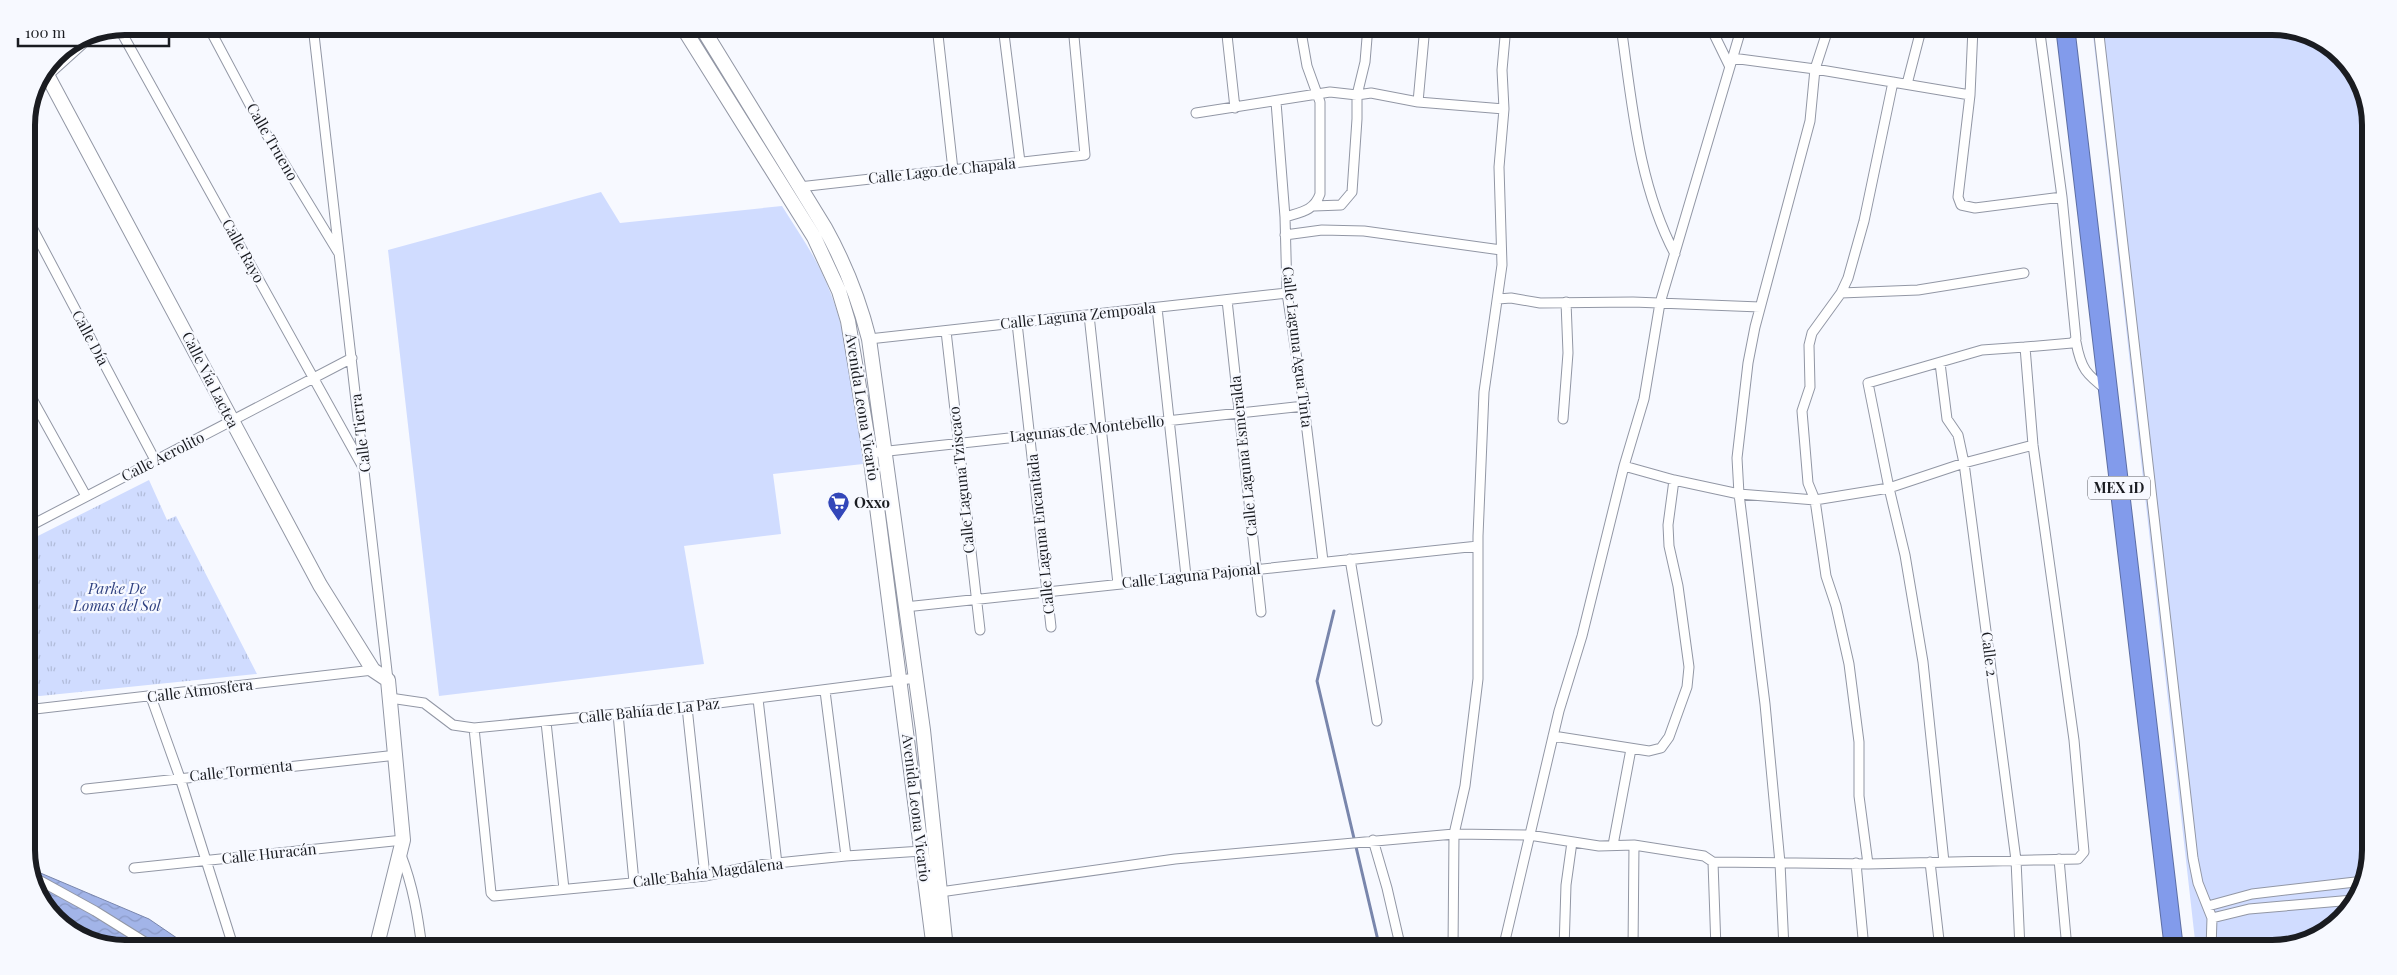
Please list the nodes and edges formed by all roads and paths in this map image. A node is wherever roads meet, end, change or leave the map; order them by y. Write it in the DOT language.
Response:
graph roads {
  1 [pos="123,35"];
  2 [pos="213,35"];
  3 [pos="314,35"];
  4 [pos="688,35"];
  5 [pos="707,35"];
  6 [pos="938,35"];
  7 [pos="1005,35"];
  8 [pos="1074,35"];
  9 [pos="1227,35"];
  10 [pos="1302,35"];
  11 [pos="1367,35"];
  12 [pos="1424,35"];
  13 [pos="1505,35"];
  14 [pos="1622,35"];
  15 [pos="1715,35"];
  16 [pos="1739,35"];
  17 [pos="1826,35"];
  18 [pos="1920,35"];
  19 [pos="1973,35"];
  20 [pos="2040,35"];
  21 [pos="2065,35"];
  22 [pos="2099,35"];
  23 [pos="1730,62"];
  24 [pos="1815,69"];
  25 [pos="49,77"];
  26 [pos="1893,82"];
  27 [pos="1907,84"];
  28 [pos="1318,93"];
  29 [pos="1357,95"];
  30 [pos="1970,95"];
  31 [pos="1276,102"];
  32 [pos="1418,102"];
  33 [pos="1235,108"];
  34 [pos="1504,109"];
  35 [pos="1196,113"];
  36 [pos="1020,162"];
  37 [pos="953,170"];
  38 [pos="799,187"];
  39 [pos="2062,196"];
  40 [pos="1314,206"];
  41 [pos="1285,217"];
  42 [pos="35,233"];
  43 [pos="1285,235"];
  44 [pos="1501,250"];
  45 [pos="1675,254"];
  46 [pos="340,255"];
  47 [pos="2024,272"];
  48 [pos="1287,293"];
  49 [pos="1841,293"];
  50 [pos="1498,299"];
  51 [pos="1227,300"];
  52 [pos="1566,302"];
  53 [pos="1660,303"];
  54 [pos="1157,308"];
  55 [pos="1760,308"];
  56 [pos="1089,315"];
  57 [pos="1017,323"];
  58 [pos="946,331"];
  59 [pos="869,339"];
  60 [pos="2076,342"];
  61 [pos="2025,346"];
  62 [pos="352,358"];
  63 [pos="1940,363"];
  64 [pos="313,378"];
  65 [pos="2108,391"];
  66 [pos="35,404"];
  67 [pos="1304,406"];
  68 [pos="1239,413"];
  69 [pos="1563,419"];
  70 [pos="1169,420"];
  71 [pos="231,422"];
  72 [pos="1101,428"];
  73 [pos="1030,436"];
  74 [pos="958,443"];
  75 [pos="2033,445"];
  76 [pos="885,452"];
  77 [pos="870,453"];
  78 [pos="156,460"];
  79 [pos="1964,463"];
  80 [pos="1624,466"];
  81 [pos="366,474"];
  82 [pos="1674,480"];
  83 [pos="1889,488"];
  84 [pos="1739,494"];
  85 [pos="86,496"];
  86 [pos="1815,500"];
  87 [pos="35,523"];
  88 [pos="1478,546"];
  89 [pos="1350,558"];
  90 [pos="1323,561"];
  91 [pos="1256,568"];
  92 [pos="1186,576"];
  93 [pos="1118,584"];
  94 [pos="1047,591"];
  95 [pos="976,599"];
  96 [pos="905,607"];
  97 [pos="1261,612"];
  98 [pos="1051,627"];
  99 [pos="980,630"];
  100 [pos="374,670"];
  101 [pos="916,678"];
  102 [pos="388,680"];
  103 [pos="900,680"];
  104 [pos="825,691"];
  105 [pos="151,697"];
  106 [pos="390,698"];
  107 [pos="758,699"];
  108 [pos="35,707"];
  109 [pos="687,707"];
  110 [pos="618,714"];
  111 [pos="1377,721"];
  112 [pos="546,722"];
  113 [pos="474,728"];
  114 [pos="1553,736"];
  115 [pos="1631,750"];
  116 [pos="397,755"];
  117 [pos="180,778"];
  118 [pos="86,789"];
  119 [pos="1454,834"];
  120 [pos="1529,835"];
  121 [pos="404,840"];
  122 [pos="1373,840"];
  123 [pos="1572,842"];
  124 [pos="1613,845"];
  125 [pos="1634,845"];
  126 [pos="922,851"];
  127 [pos="401,855"];
  128 [pos="846,856"];
  129 [pos="2059,859"];
  130 [pos="207,860"];
  131 [pos="2016,860"];
  132 [pos="1713,862"];
  133 [pos="1930,862"];
  134 [pos="1944,862"];
  135 [pos="1780,863"];
  136 [pos="1856,863"];
  137 [pos="777,864"];
  138 [pos="1868,864"];
  139 [pos="134,868"];
  140 [pos="705,876"];
  141 [pos="41,881"];
  142 [pos="634,882"];
  143 [pos="2356,882"];
  144 [pos="564,889"];
  145 [pos="940,892"];
  146 [pos="2346,901"];
  147 [pos="2208,906"];
  148 [pos="2212,918"];
  149 [pos="142,940"];
  150 [pos="231,940"];
  151 [pos="378,940"];
  152 [pos="421,940"];
  153 [pos="933,940"];
  154 [pos="945,940"];
  155 [pos="1399,940"];
  156 [pos="1454,940"];
  157 [pos="1506,940"];
  158 [pos="1564,940"];
  159 [pos="1633,940"];
  160 [pos="1716,940"];
  161 [pos="1784,940"];
  162 [pos="1863,940"];
  163 [pos="1939,940"];
  164 [pos="2020,940"];
  165 [pos="2066,940"];
  166 [pos="2173,940"];
  167 [pos="2211,940"];
  1 -- 64 [label="street, Calle Rayo"];
  2 -- 46 [label="street, Calle Trueno"];
  3 -- 46 [label="street, Calle Tierra"];
  4 -- 77 [label="street, Avenida Leona Vicario"];
  5 -- 38 [label="street, Avenida Leona Vicario"];
  6 -- 37 [label="street"];
  7 -- 36 [label="street"];
  8 -- 36 [label="street, Calle Lago de Chapala"];
  9 -- 33 [label="street"];
  10 -- 28 [label="street"];
  11 -- 29 [label="street"];
  12 -- 32 [label="street"];
  13 -- 34 [label="street"];
  14 -- 45 [label="street"];
  15 -- 23 [label="street"];
  16 -- 23 [label="street"];
  17 -- 24 [label="street"];
  18 -- 27 [label="street"];
  19 -- 30 [label="street"];
  20 -- 39 [label="street"];
  21 -- 65 [label="highway, MEX 1D"];
  22 -- 147 [label="street"];
  23 -- 24 [label="street"];
  23 -- 45 [label="street"];
  24 -- 26 [label="street"];
  24 -- 55 [label="street"];
  25 -- 71 [label="street, Calle Vía Lactea"];
  26 -- 27 [label="street"];
  26 -- 49 [label="street"];
  27 -- 30 [label="street"];
  28 -- 29 [label="street"];
  28 -- 31 [label="street"];
  28 -- 40 [label="street"];
  29 -- 32 [label="street"];
  29 -- 40 [label="street"];
  30 -- 39 [label="street"];
  31 -- 33 [label="street"];
  31 -- 41 [label="street, Calle Laguna Agua Tinta"];
  32 -- 34 [label="street"];
  33 -- 35 [label="street"];
  34 -- 44 [label="street"];
  36 -- 37 [label="street, Calle Lago de Chapala"];
  37 -- 38 [label="street, Calle Lago de Chapala"];
  38 -- 59 [label="street, Avenida Leona Vicario"];
  39 -- 60 [label="street"];
  40 -- 41 [label="street"];
  41 -- 43 [label="street, Calle Laguna Agua Tinta"];
  42 -- 78 [label="street, Calle Día"];
  43 -- 44 [label="street"];
  43 -- 48 [label="street, Calle Laguna Agua Tinta"];
  44 -- 50 [label="street"];
  45 -- 53 [label="street"];
  46 -- 62 [label="street, Calle Tierra"];
  47 -- 49 [label="street"];
  48 -- 51 [label="street, Calle Laguna Zempoala"];
  48 -- 67 [label="street, Calle Laguna Agua Tinta"];
  49 -- 86 [label="street"];
  50 -- 52 [label="street"];
  50 -- 88 [label="street"];
  51 -- 54 [label="street, Calle Laguna Zempoala"];
  51 -- 68 [label="street, Calle Laguna Esmeralda"];
  52 -- 53 [label="street"];
  52 -- 69 [label="street"];
  53 -- 55 [label="street"];
  53 -- 80 [label="street"];
  54 -- 56 [label="street, Calle Laguna Zempoala"];
  54 -- 70 [label="street"];
  55 -- 84 [label="street"];
  56 -- 57 [label="street, Calle Laguna Zempoala"];
  56 -- 72 [label="street"];
  57 -- 58 [label="street, Calle Laguna Zempoala"];
  57 -- 73 [label="street, Calle Laguna Encantada"];
  58 -- 59 [label="street, Calle Laguna Zempoala"];
  58 -- 74 [label="street, Calle Laguna Tziscaco"];
  59 -- 76 [label="street, Avenida Leona Vicario"];
  60 -- 61 [label="street"];
  60 -- 65 [label="street"];
  61 -- 63 [label="street"];
  61 -- 75 [label="street"];
  62 -- 64 [label="street, Calle Aerolito"];
  62 -- 81 [label="street, Calle Tierra"];
  63 -- 79 [label="street, Calle 2"];
  63 -- 83 [label="street"];
  64 -- 71 [label="street, Calle Aerolito"];
  64 -- 81 [label="street, Calle Rayo"];
  65 -- 166 [label="highway, MEX 1D"];
  66 -- 85 [label="street"];
  67 -- 68 [label="street, Lagunas de Montebello"];
  67 -- 90 [label="street, Calle Laguna Agua Tinta"];
  68 -- 70 [label="street, Lagunas de Montebello"];
  68 -- 91 [label="street, Calle Laguna Esmeralda"];
  70 -- 72 [label="street, Lagunas de Montebello"];
  70 -- 92 [label="street"];
  71 -- 78 [label="street, Calle Aerolito"];
  71 -- 100 [label="street, Calle Vía Lactea"];
  72 -- 73 [label="street, Lagunas de Montebello"];
  72 -- 93 [label="street"];
  73 -- 74 [label="street, Lagunas de Montebello"];
  73 -- 94 [label="street, Calle Laguna Encantada"];
  74 -- 76 [label="street, Lagunas de Montebello"];
  74 -- 95 [label="street, Calle Laguna Tziscaco"];
  75 -- 79 [label="street"];
  75 -- 129 [label="street"];
  76 -- 77 [label="street, Lagunas de Montebello"];
  76 -- 96 [label="street, Avenida Leona Vicario"];
  77 -- 103 [label="street, Avenida Leona Vicario"];
  78 -- 85 [label="street, Calle Aerolito"];
  79 -- 83 [label="street"];
  79 -- 131 [label="street, Calle 2"];
  80 -- 82 [label="street"];
  80 -- 114 [label="street"];
  81 -- 102 [label="street, Calle Tierra"];
  82 -- 84 [label="street"];
  82 -- 115 [label="street"];
  83 -- 86 [label="street"];
  83 -- 134 [label="street"];
  84 -- 86 [label="street"];
  84 -- 135 [label="street"];
  85 -- 87 [label="street, Calle Aerolito"];
  86 -- 138 [label="street"];
  88 -- 89 [label="street, Calle Laguna Pajonal"];
  88 -- 119 [label="street"];
  89 -- 90 [label="street, Calle Laguna Pajonal"];
  89 -- 111 [label="street"];
  90 -- 91 [label="street, Calle Laguna Pajonal"];
  91 -- 92 [label="street, Calle Laguna Pajonal"];
  91 -- 97 [label="street, Calle Laguna Esmeralda"];
  92 -- 93 [label="street, Calle Laguna Pajonal"];
  93 -- 94 [label="street, Calle Laguna Pajonal"];
  94 -- 95 [label="street, Calle Laguna Pajonal"];
  94 -- 98 [label="street, Calle Laguna Encantada"];
  95 -- 96 [label="street, Calle Laguna Pajonal"];
  95 -- 99 [label="street, Calle Laguna Tziscaco"];
  96 -- 101 [label="street, Avenida Leona Vicario"];
  100 -- 102 [label="street, Calle Vía Lactea"];
  100 -- 105 [label="street, Calle Atmosfera"];
  101 -- 103 [label="street, Calle Bahía de La Paz"];
  101 -- 145 [label="street, Avenida Leona Vicario"];
  102 -- 106 [label="street, Calle Tierra"];
  103 -- 104 [label="street, Calle Bahía de La Paz"];
  103 -- 126 [label="street, Avenida Leona Vicario"];
  104 -- 107 [label="street, Calle Bahía de La Paz"];
  104 -- 128 [label="street"];
  105 -- 108 [label="street, Calle Atmosfera"];
  105 -- 117 [label="street"];
  106 -- 113 [label="street, Calle Bahía de La Paz"];
  106 -- 116 [label="street, Calle Tierra"];
  107 -- 109 [label="street, Calle Bahía de La Paz"];
  107 -- 137 [label="street"];
  109 -- 110 [label="street, Calle Bahía de La Paz"];
  109 -- 140 [label="street"];
  110 -- 112 [label="street, Calle Bahía de La Paz"];
  110 -- 142 [label="street"];
  112 -- 113 [label="street, Calle Bahía de La Paz"];
  112 -- 144 [label="street"];
  113 -- 144 [label="street, Calle Bahía Magdalena"];
  114 -- 115 [label="street"];
  114 -- 120 [label="street"];
  115 -- 124 [label="street"];
  116 -- 117 [label="street, Calle Tormenta"];
  116 -- 121 [label="street, Calle Tierra"];
  117 -- 118 [label="street, Calle Tormenta"];
  117 -- 130 [label="street"];
  119 -- 120 [label="street"];
  119 -- 122 [label="street"];
  119 -- 156 [label="street"];
  120 -- 123 [label="street"];
  120 -- 157 [label="street"];
  121 -- 127 [label="street, Calle Tierra"];
  121 -- 130 [label="street, Calle Huracán"];
  122 -- 145 [label="street"];
  122 -- 155 [label="street"];
  123 -- 124 [label="street"];
  123 -- 158 [label="street"];
  124 -- 125 [label="street"];
  125 -- 132 [label="street"];
  125 -- 159 [label="street"];
  126 -- 128 [label="street, Calle Bahía Magdalena"];
  126 -- 153 [label="street, Avenida Leona Vicario"];
  127 -- 151 [label="street, Calle Tierra"];
  127 -- 152 [label="street"];
  128 -- 137 [label="street, Calle Bahía Magdalena"];
  129 -- 131 [label="street"];
  129 -- 165 [label="street"];
  130 -- 139 [label="street, Calle Huracán"];
  130 -- 150 [label="street"];
  131 -- 134 [label="street"];
  131 -- 164 [label="street, Calle 2"];
  132 -- 135 [label="street"];
  132 -- 160 [label="street"];
  133 -- 134 [label="street"];
  133 -- 138 [label="street"];
  133 -- 163 [label="street"];
  135 -- 136 [label="street"];
  135 -- 161 [label="street"];
  136 -- 138 [label="street"];
  136 -- 162 [label="street"];
  137 -- 140 [label="street, Calle Bahía Magdalena"];
  140 -- 142 [label="street, Calle Bahía Magdalena"];
  141 -- 149 [label="street"];
  142 -- 144 [label="street, Calle Bahía Magdalena"];
  143 -- 147 [label="street"];
  145 -- 154 [label="street, Avenida Leona Vicario"];
  146 -- 148 [label="street"];
  147 -- 148 [label="street"];
  148 -- 167 [label="street"];
}
